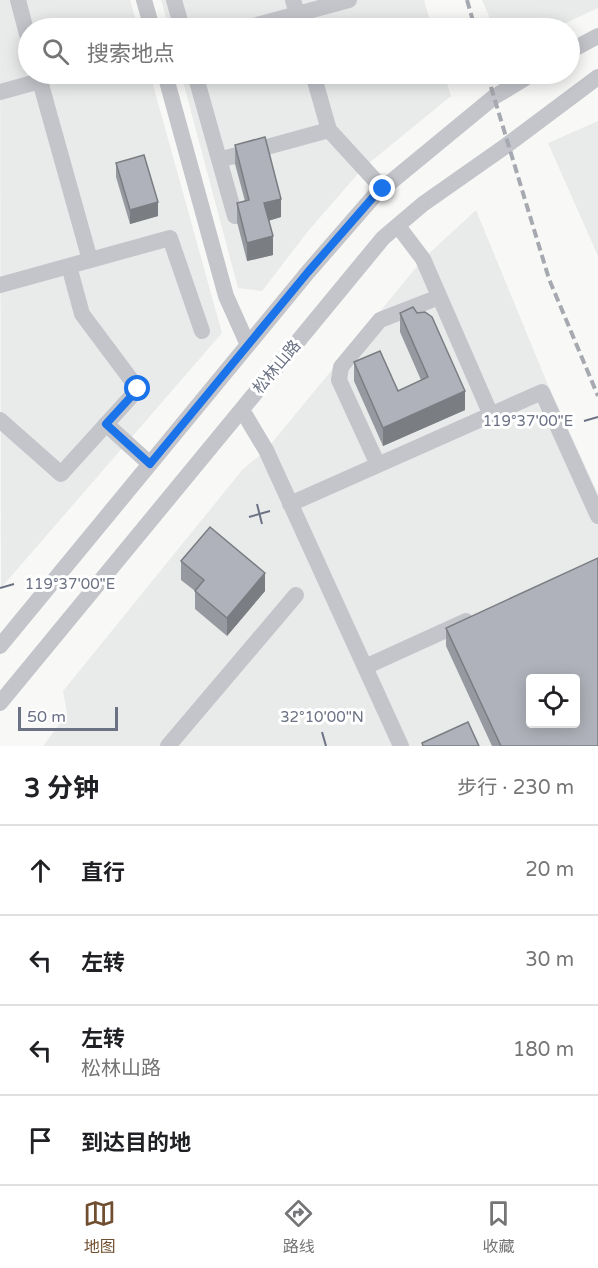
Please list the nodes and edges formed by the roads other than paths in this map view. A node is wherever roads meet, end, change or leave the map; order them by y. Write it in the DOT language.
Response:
graph roads {
  1 [pos="18,0"];
  2 [pos="144,0"];
  3 [pos="174,0"];
  4 [pos="349,0"];
  5 [pos="297,14"];
  6 [pos="23,18"];
  7 [pos="149,18"];
  8 [pos="179,18"];
  9 [pos="282,18"];
  10 [pos="598,36"];
  11 [pos="580,46"];
  12 [pos="598,77"];
  13 [pos="21,84"];
  14 [pos="41,84"];
  15 [pos="168,84"];
  16 [pos="198,84"];
  17 [pos="316,84"];
  18 [pos="515,84"];
  19 [pos="0,92"];
  20 [pos="329,130"];
  21 [pos="219,160"];
  22 [pos="383,189"];
  23 [pos="235,216"];
  24 [pos="398,226"];
  25 [pos="90,260"];
  26 [pos="69,266"];
  27 [pos="0,285"];
  28 [pos="439,297"];
  29 [pos="202,331"];
  30 [pos="248,345"];
  31 [pos="242,410"];
  32 [pos="491,415"];
  33 [pos="0,420"];
  34 [pos="106,424"];
  35 [pos="150,464"];
  36 [pos="378,465"];
  37 [pos="291,504"];
  38 [pos="598,516"];
  39 [pos="296,595"];
  40 [pos="482,614"];
  41 [pos="2,641"];
  42 [pos="365,667"];
  43 [pos="0,703"];
  44 [pos="168,746"];
  45 [pos="401,746"];
  1 -- 6 [label="street"];
  2 -- 7 [label="street"];
  3 -- 8 [label="street"];
  4 -- 5 [label="street"];
  5 -- 9 [label="street"];
  10 -- 11 [label="street"];
  12 -- 24 [label="street, 松林山路"];
  13 -- 19 [label="street"];
  14 -- 25 [label="street"];
  15 -- 30 [label="street"];
  16 -- 21 [label="street"];
  17 -- 20 [label="street"];
  18 -- 22 [label="street"];
  20 -- 21 [label="street"];
  20 -- 22 [label="street"];
  21 -- 23 [label="street"];
  22 -- 30 [label="street"];
  24 -- 28 [label="street"];
  24 -- 31 [label="street, 松林山路"];
  25 -- 26 [label="street"];
  25 -- 29 [label="street"];
  26 -- 27 [label="street"];
  26 -- 34 [label="street"];
  28 -- 32 [label="street"];
  28 -- 36 [label="street"];
  30 -- 35 [label="street"];
  31 -- 37 [label="street"];
  31 -- 43 [label="street, 松林山路"];
  32 -- 36 [label="street"];
  32 -- 38 [label="street"];
  33 -- 34 [label="street"];
  34 -- 35 [label="street"];
  35 -- 41 [label="street"];
  36 -- 37 [label="street"];
  37 -- 42 [label="street"];
  39 -- 44 [label="street"];
  40 -- 42 [label="street"];
  42 -- 45 [label="street"];
}
